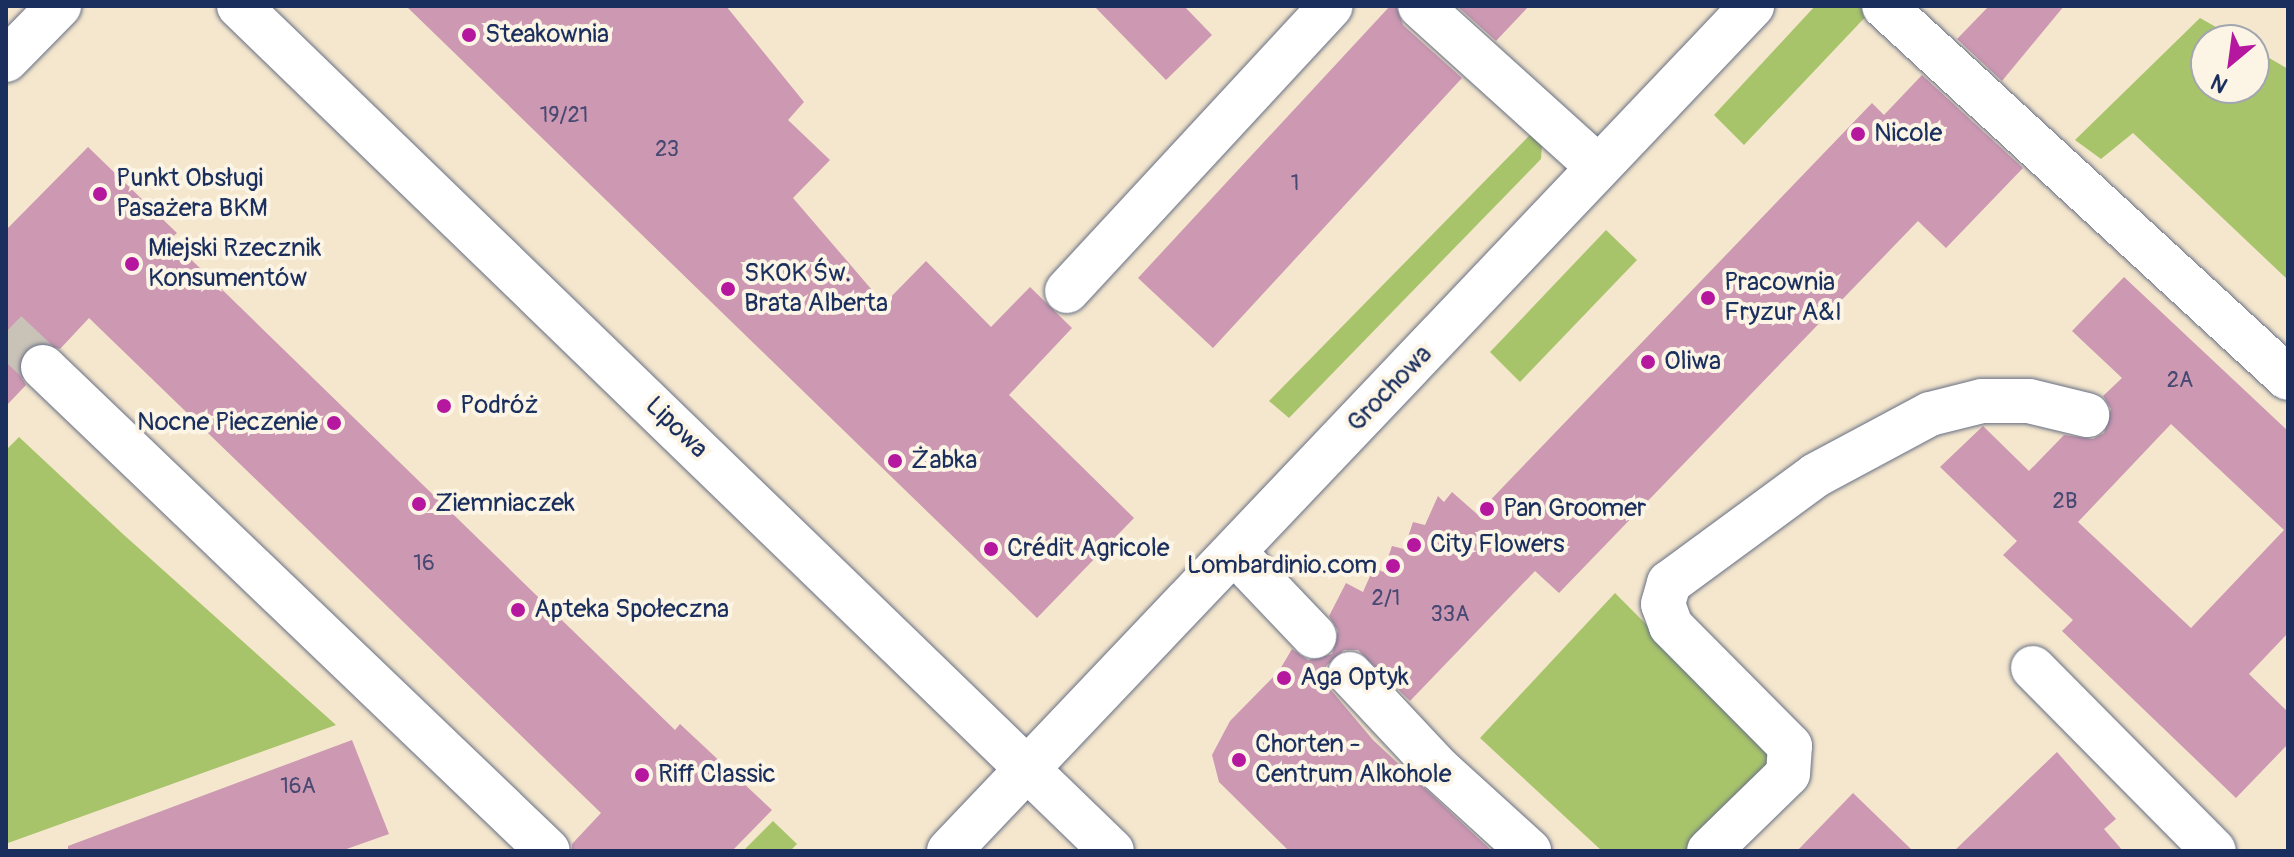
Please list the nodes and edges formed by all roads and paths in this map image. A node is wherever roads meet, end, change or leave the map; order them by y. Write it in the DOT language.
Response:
graph roads {
  1 [pos="59,6"];
  2 [pos="239,6"];
  3 [pos="1331,6"];
  4 [pos="1420,6"];
  5 [pos="1752,6"];
  6 [pos="1884,6"];
  7 [pos="6,60"];
  8 [pos="1598,167"];
  9 [pos="1067,291"];
  10 [pos="43,367"];
  11 [pos="2288,378"];
  12 [pos="2087,415"];
  13 [pos="1235,553"];
  14 [pos="1314,636"];
  15 [pos="2033,668"];
  16 [pos="1350,674"];
  17 [pos="1027,772"];
  18 [pos="548,851"];
  19 [pos="949,851"];
  20 [pos="1112,851"];
  21 [pos="1529,851"];
  22 [pos="1709,851"];
  23 [pos="2214,851"];
  1 -- 7 [label="street"];
  2 -- 17 [label="street, Lipowa"];
  3 -- 9 [label="street"];
  4 -- 8 [label="street"];
  5 -- 8 [label="street, Grochowa"];
  6 -- 11 [label="street"];
  8 -- 13 [label="street, Grochowa"];
  10 -- 18 [label="street"];
  12 -- 22 [label="street"];
  13 -- 14 [label="street"];
  13 -- 17 [label="street, Grochowa"];
  15 -- 23 [label="street"];
  16 -- 21 [label="street"];
  17 -- 19 [label="street, Grochowa"];
  17 -- 20 [label="street, Lipowa"];
}
